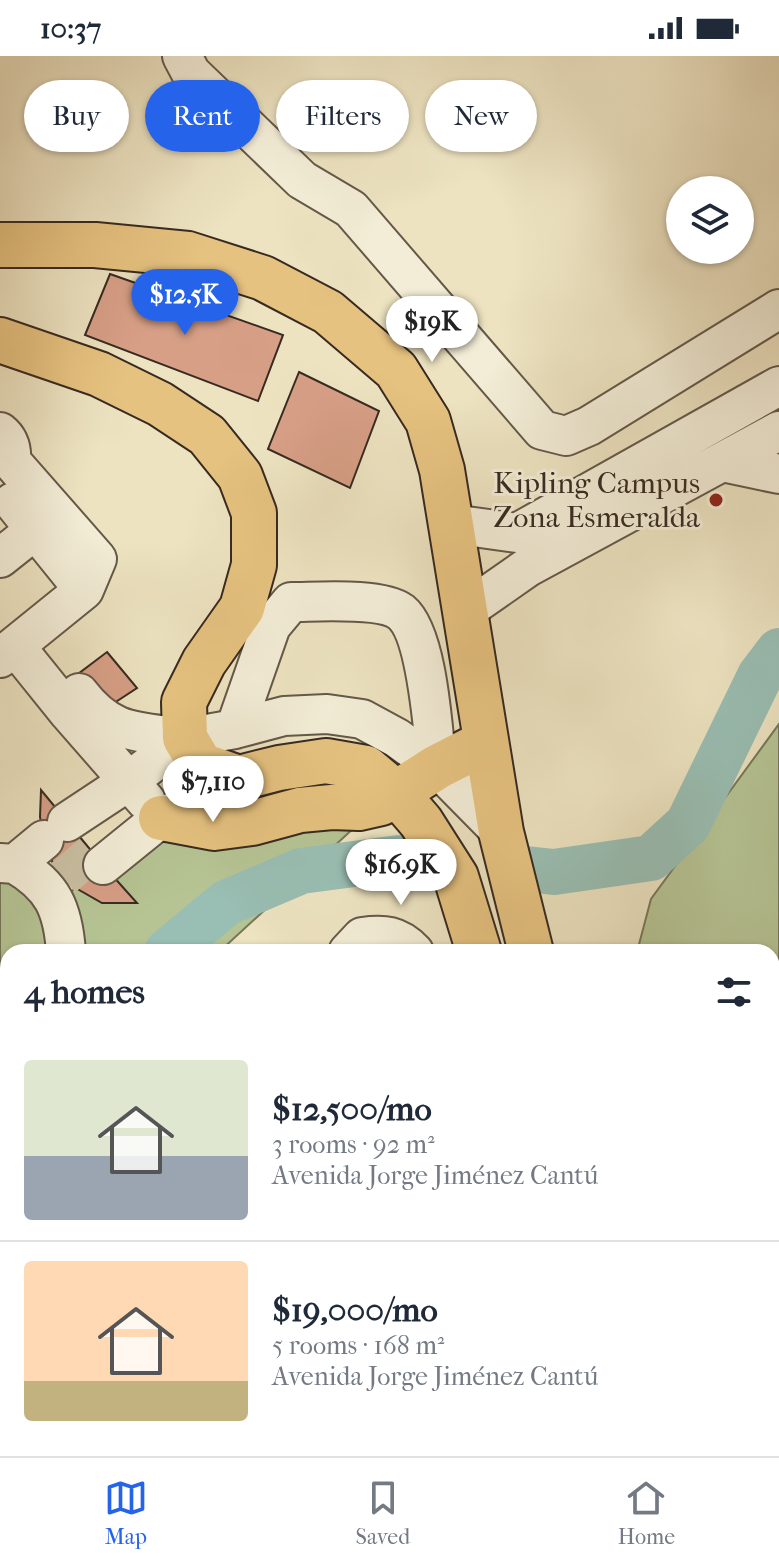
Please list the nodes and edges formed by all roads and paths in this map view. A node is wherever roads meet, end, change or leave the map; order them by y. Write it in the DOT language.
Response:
graph roads {
  1 [pos="182,56"];
  2 [pos="0,245"];
  3 [pos="779,309"];
  4 [pos="0,340"];
  5 [pos="779,386"];
  6 [pos="779,431"];
  7 [pos="0,432"];
  8 [pos="682,440"];
  9 [pos="712,468"];
  10 [pos="779,474"];
  11 [pos="0,487"];
  12 [pos="46,522"];
  13 [pos="452,524"];
  14 [pos="522,550"];
  15 [pos="0,558"];
  16 [pos="465,611"];
  17 [pos="16,645"];
  18 [pos="90,722"];
  19 [pos="235,729"];
  20 [pos="185,738"];
  21 [pos="486,742"];
  22 [pos="437,767"];
  23 [pos="239,778"];
  24 [pos="129,781"];
  25 [pos="397,794"];
  26 [pos="161,818"];
  27 [pos="501,832"];
  28 [pos="55,864"];
  29 [pos="65,944"];
  30 [pos="355,944"];
  31 [pos="407,944"];
  32 [pos="474,944"];
  33 [pos="529,944"];
  1 -- 3 [label="street"];
  2 -- 13 [label="main road"];
  4 -- 20 [label="main road"];
  5 -- 8 [label="street"];
  6 -- 9 [label="street"];
  7 -- 12 [label="street"];
  8 -- 9 [label="street"];
  8 -- 14 [label="street"];
  9 -- 10 [label="street"];
  9 -- 14 [label="street"];
  11 -- 12 [label="street"];
  12 -- 15 [label="street"];
  12 -- 17 [label="street"];
  13 -- 14 [label="street"];
  13 -- 16 [label="main road"];
  14 -- 16 [label="street"];
  16 -- 21 [label="main road"];
  17 -- 18 [label="street"];
  18 -- 20 [label="street"];
  18 -- 24 [label="street"];
  19 -- 20 [label="street"];
  19 -- 22 [label="street"];
  19 -- 22 [label="street"];
  20 -- 23 [label="main road"];
  20 -- 24 [label="street"];
  21 -- 22 [label="main road"];
  21 -- 27 [label="main road"];
  22 -- 25 [label="main road"];
  22 -- 27 [label="street"];
  23 -- 25 [label="main road"];
  23 -- 26 [label="street"];
  24 -- 26 [label="street"];
  24 -- 28 [label="street"];
  25 -- 26 [label="main road"];
  25 -- 32 [label="main road"];
  26 -- 28 [label="street"];
  27 -- 33 [label="main road"];
  28 -- 29 [label="street"];
  30 -- 31 [label="street"];
}
